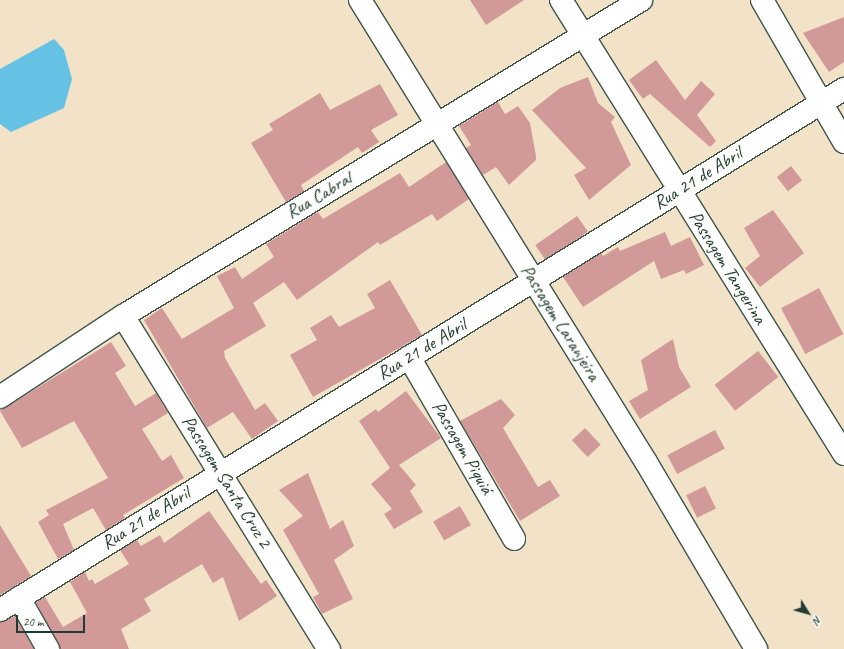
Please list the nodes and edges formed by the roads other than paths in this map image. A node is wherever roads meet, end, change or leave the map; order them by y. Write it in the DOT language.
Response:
graph roads {
  1 [pos="360,0"];
  2 [pos="561,0"];
  3 [pos="641,0"];
  4 [pos="762,0"];
  5 [pos="582,36"];
  6 [pos="844,89"];
  7 [pos="821,103"];
  8 [pos="438,124"];
  9 [pos="844,142"];
  10 [pos="678,192"];
  11 [pos="534,283"];
  12 [pos="123,316"];
  13 [pos="409,357"];
  14 [pos="0,398"];
  15 [pos="844,454"];
  16 [pos="221,473"];
  17 [pos="514,539"];
  18 [pos="19,598"];
  19 [pos="0,610"];
  20 [pos="48,649"];
  21 [pos="329,649"];
  22 [pos="756,649"];
  1 -- 8 [label="street, Passagem Laranjeira"];
  2 -- 5 [label="street, Passagem Tangerina"];
  3 -- 5 [label="street, Rua Cabral"];
  4 -- 7 [label="street"];
  5 -- 8 [label="street, Rua Cabral"];
  5 -- 10 [label="street, Passagem Tangerina"];
  6 -- 7 [label="street, Rua 21 de Abril"];
  7 -- 9 [label="street"];
  7 -- 10 [label="street, Rua 21 de Abril"];
  8 -- 11 [label="street, Passagem Laranjeira"];
  8 -- 12 [label="street, Rua Cabral"];
  10 -- 11 [label="street, Rua 21 de Abril"];
  10 -- 15 [label="street, Passagem Tangerina"];
  11 -- 13 [label="street, Rua 21 de Abril"];
  11 -- 22 [label="street, Passagem Laranjeira"];
  12 -- 14 [label="street, Rua Cabral"];
  12 -- 16 [label="street, Passagem Santa Cruz 2"];
  13 -- 16 [label="street, Rua 21 de Abril"];
  13 -- 17 [label="street, Passagem Piquiá"];
  16 -- 18 [label="street, Rua 21 de Abril"];
  16 -- 21 [label="street, Passagem Santa Cruz 2"];
  18 -- 19 [label="street, Rua 21 de Abril"];
  18 -- 20 [label="street"];
}
